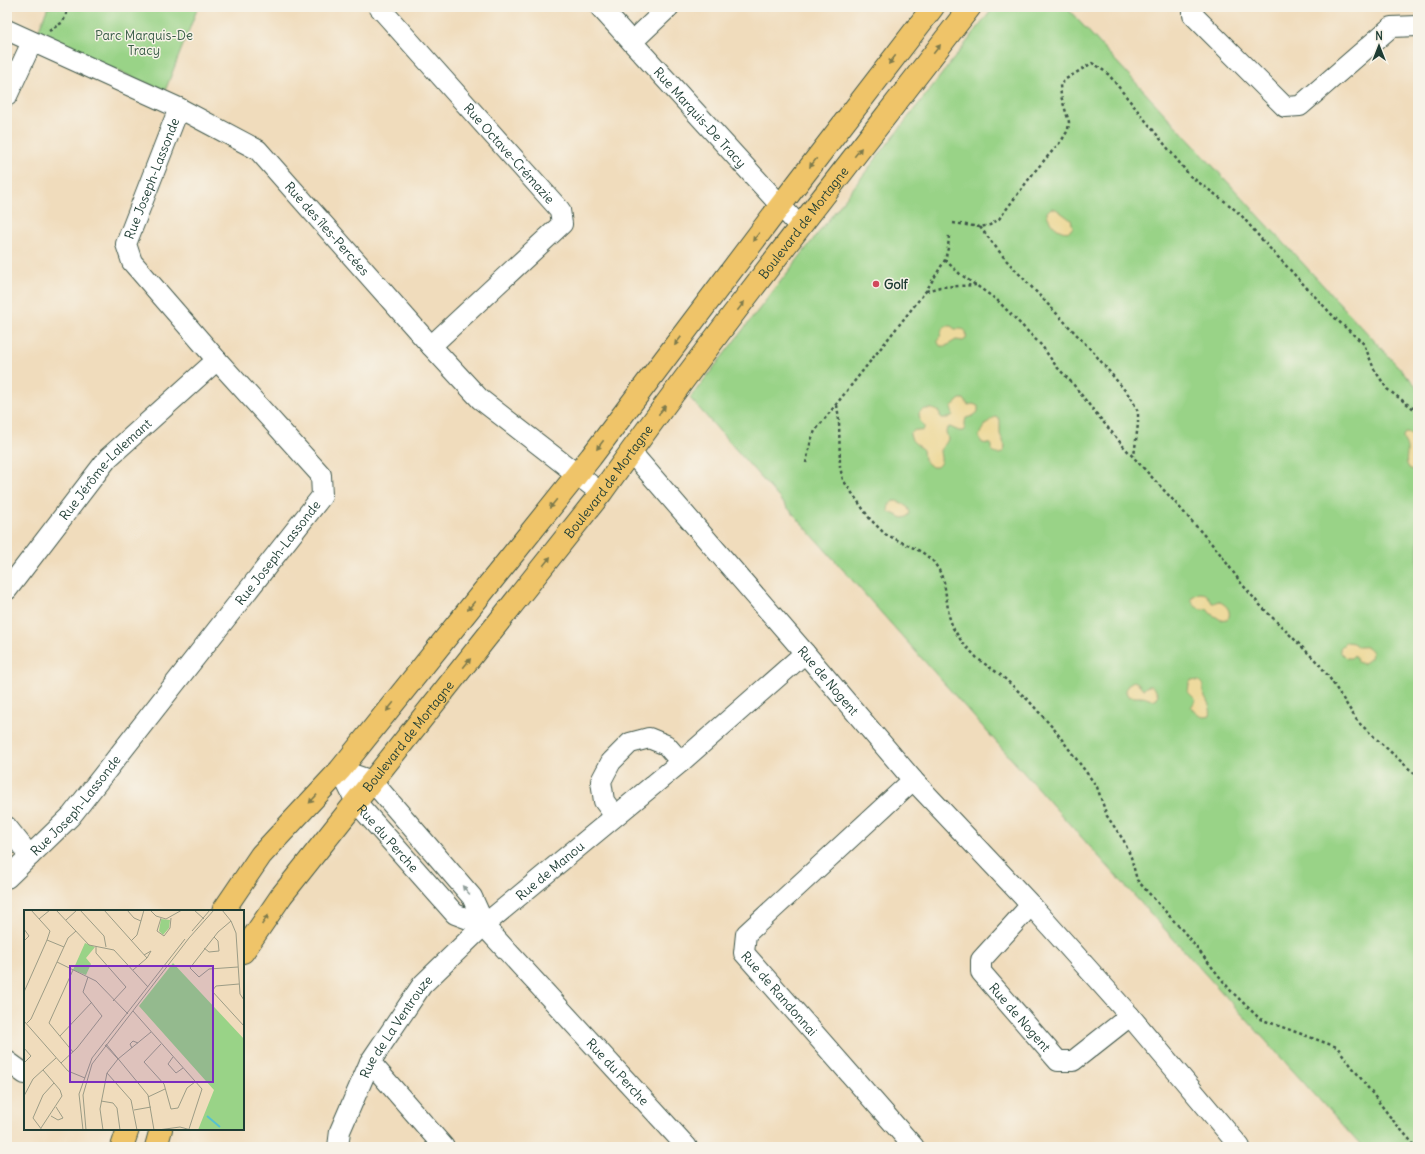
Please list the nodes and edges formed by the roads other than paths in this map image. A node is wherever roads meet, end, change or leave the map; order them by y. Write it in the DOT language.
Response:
graph roads {
  1 [pos="379,7"];
  2 [pos="600,7"];
  3 [pos="669,7"];
  4 [pos="933,7"];
  5 [pos="970,7"];
  6 [pos="1193,7"];
  7 [pos="1418,26"];
  8 [pos="7,30"];
  9 [pos="32,42"];
  10 [pos="632,42"];
  11 [pos="7,96"];
  12 [pos="179,108"];
  13 [pos="780,206"];
  14 [pos="800,227"];
  15 [pos="431,346"];
  16 [pos="217,360"];
  17 [pos="631,452"];
  18 [pos="577,474"];
  19 [pos="601,494"];
  20 [pos="7,590"];
  21 [pos="805,653"];
  22 [pos="681,762"];
  23 [pos="340,770"];
  24 [pos="913,780"];
  25 [pos="372,781"];
  26 [pos="356,802"];
  27 [pos="615,816"];
  28 [pos="7,827"];
  29 [pos="30,856"];
  30 [pos="7,878"];
  31 [pos="1031,905"];
  32 [pos="224,910"];
  33 [pos="484,925"];
  34 [pos="244,951"];
  35 [pos="1130,1016"];
  36 [pos="7,1061"];
  37 [pos="370,1062"];
  38 [pos="24,1073"];
  39 [pos="128,1130"];
  40 [pos="161,1130"];
  41 [pos="122,1147"];
  42 [pos="156,1147"];
  43 [pos="338,1147"];
  44 [pos="444,1147"];
  45 [pos="687,1147"];
  46 [pos="914,1147"];
  47 [pos="1240,1147"];
  1 -- 15 [label="street, Rue Octave-Crémazie"];
  2 -- 10 [label="street, Rue Marquis-De Tracy"];
  3 -- 10 [label="street"];
  4 -- 13 [label="main road, one-way"];
  14 -- 5 [label="main road, Boulevard de Mortagne, one-way"];
  6 -- 7 [label="street"];
  8 -- 9 [label="street, Rue des îles-Percées"];
  9 -- 11 [label="street"];
  9 -- 12 [label="street, Rue des îles-Percées"];
  10 -- 13 [label="street, Rue Marquis-De Tracy"];
  12 -- 15 [label="street, Rue des îles-Percées"];
  12 -- 16 [label="street, Rue Joseph-Lassonde"];
  13 -- 14 [label="street, Rue Marquis-De Tracy"];
  13 -- 18 [label="main road, one-way"];
  17 -- 14 [label="main road, Boulevard de Mortagne, one-way"];
  15 -- 18 [label="street, Rue des îles-Percées"];
  16 -- 20 [label="street, Rue Jérôme-Lalemant"];
  16 -- 29 [label="street, Rue Joseph-Lassonde"];
  17 -- 19 [label="main road, Boulevard de Mortagne"];
  17 -- 21 [label="street, Rue de Nogent"];
  18 -- 19 [label="street, Rue des îles-Percées"];
  18 -- 23 [label="main road, one-way"];
  25 -- 19 [label="main road, Boulevard de Mortagne, one-way"];
  21 -- 22 [label="street, Rue de Manou"];
  21 -- 24 [label="street, Rue de Nogent"];
  22 -- 27 [label="street, Rue de Manou"];
  22 -- 27 [label="street"];
  23 -- 25 [label="street"];
  23 -- 26 [label="street, Rue du Perche"];
  23 -- 32 [label="main road, one-way"];
  24 -- 31 [label="street, Rue de Nogent"];
  24 -- 46 [label="street, Rue de Randonnai"];
  25 -- 26 [label="main road, Boulevard de Mortagne"];
  33 -- 25 [label="street, Rue du Perche, one-way"];
  26 -- 33 [label="street, Rue du Perche"];
  34 -- 26 [label="main road, Boulevard de Mortagne, one-way"];
  27 -- 33 [label="street, Rue de Manou"];
  28 -- 29 [label="street"];
  29 -- 30 [label="street, Rue Joseph-Lassonde"];
  31 -- 35 [label="street, Rue de Nogent"];
  31 -- 35 [label="street, Rue de Nogent"];
  33 -- 37 [label="street, Rue de La Ventrouze"];
  33 -- 45 [label="street, Rue du Perche"];
  35 -- 47 [label="street, Rue de Nogent"];
  36 -- 38 [label="street"];
  37 -- 43 [label="street, Rue de La Ventrouze"];
  37 -- 44 [label="street"];
  39 -- 41 [label="main road"];
  40 -- 42 [label="main road"];
}
